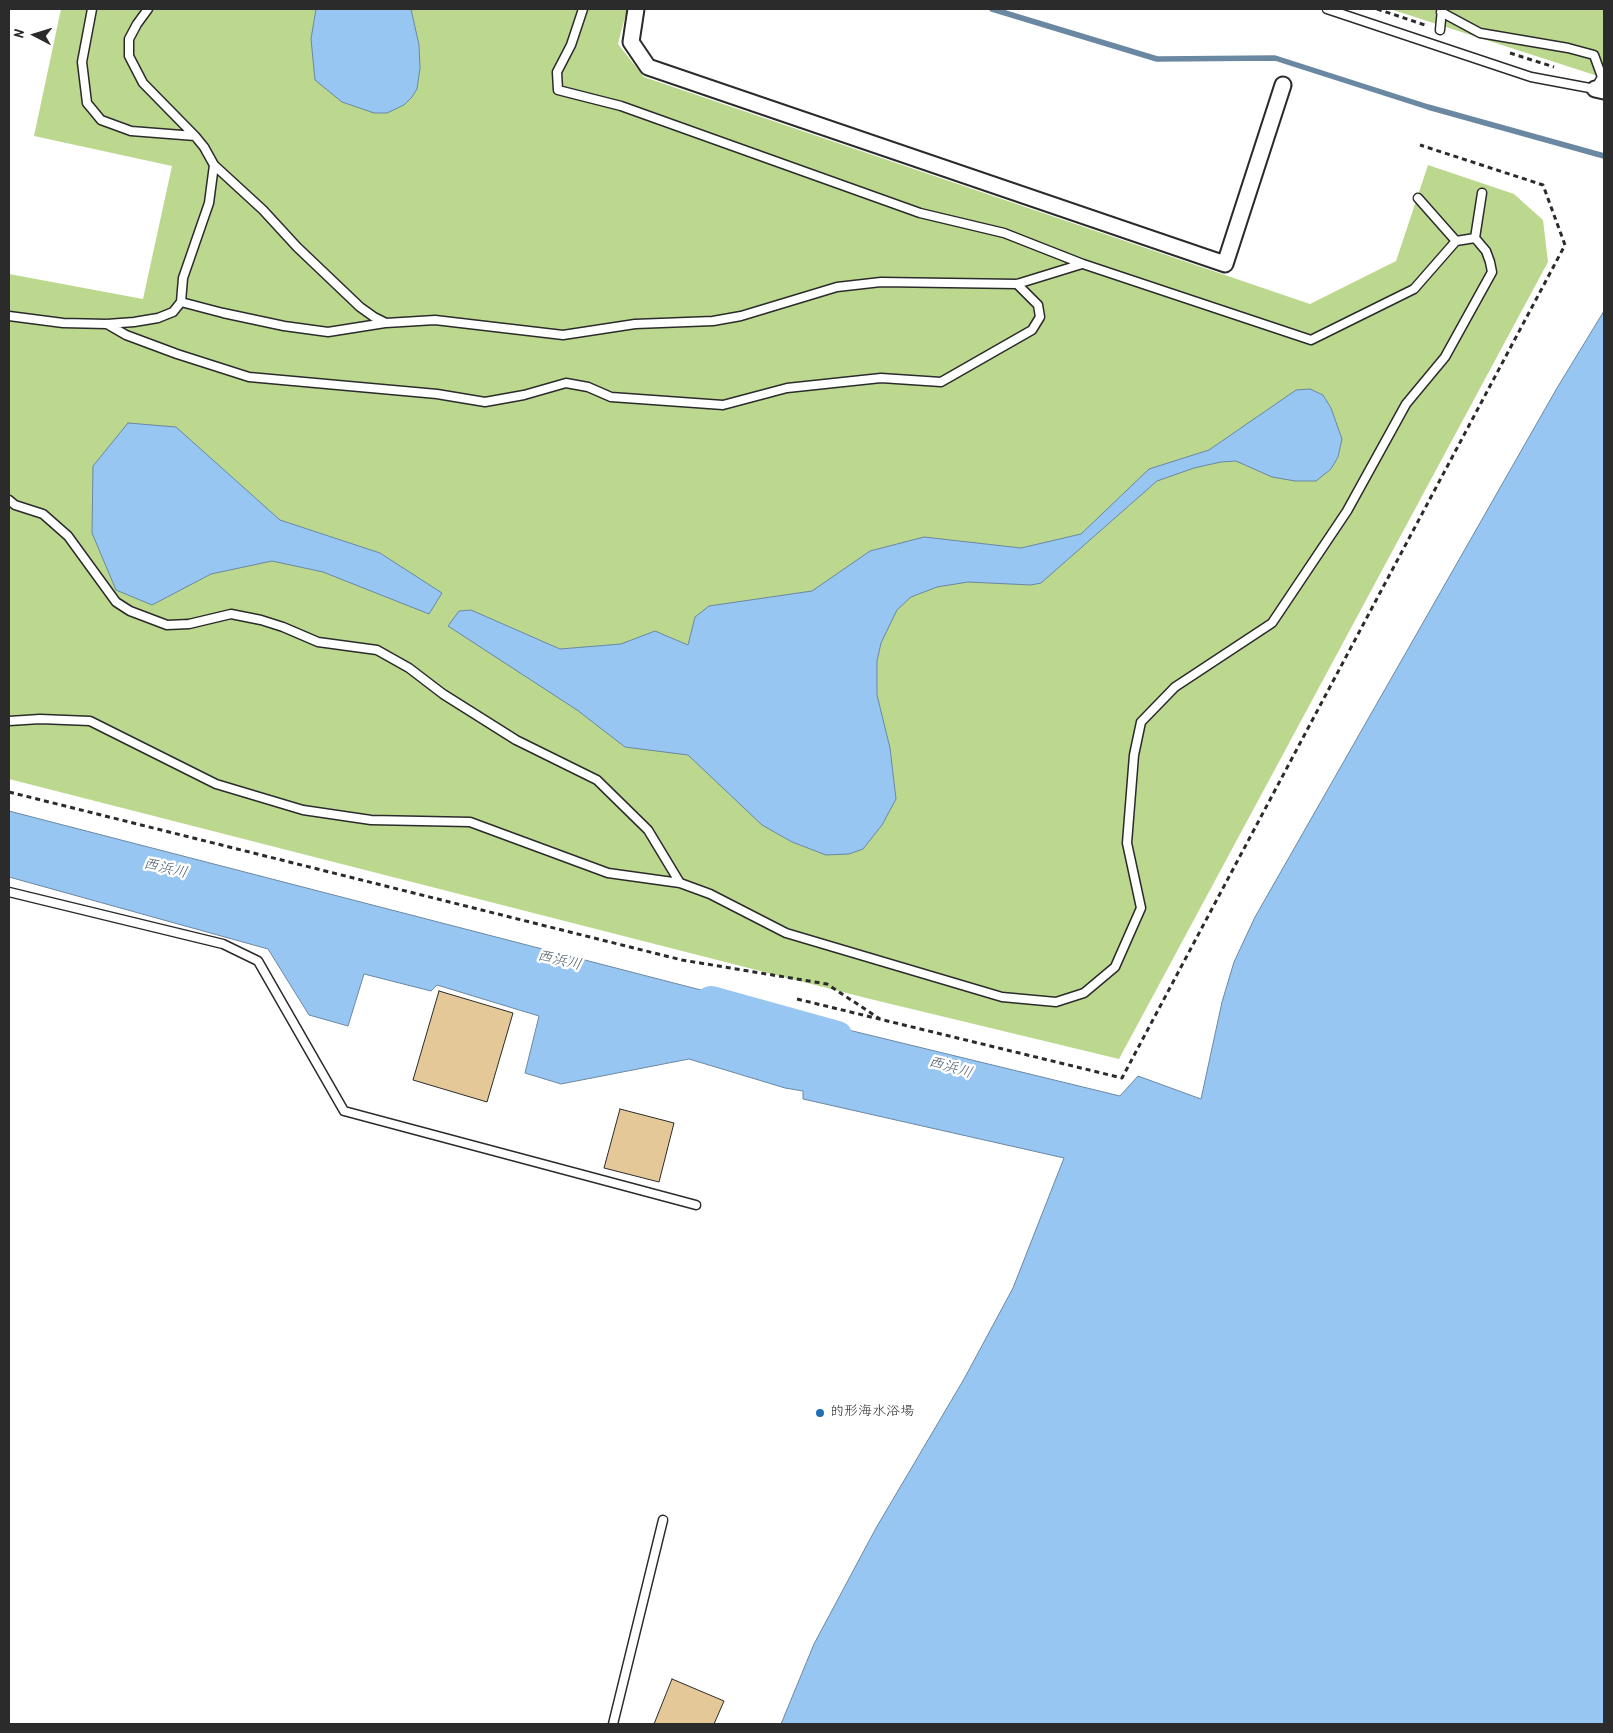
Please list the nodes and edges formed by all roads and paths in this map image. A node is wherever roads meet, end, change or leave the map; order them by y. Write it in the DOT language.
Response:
graph roads {
  1 [pos="92,9"];
  2 [pos="148,9"];
  3 [pos="583,9"];
  4 [pos="636,9"];
  5 [pos="1327,9"];
  6 [pos="1442,11"];
  7 [pos="1440,30"];
  8 [pos="1283,85"];
  9 [pos="1600,90"];
  10 [pos="195,136"];
  11 [pos="1420,145"];
  12 [pos="214,165"];
  13 [pos="1482,193"];
  14 [pos="1418,198"];
  15 [pos="1474,238"];
  16 [pos="1456,241"];
  17 [pos="1083,264"];
  18 [pos="1017,284"];
  19 [pos="181,302"];
  20 [pos="9,316"];
  21 [pos="386,323"];
  22 [pos="108,324"];
  23 [pos="9,500"];
  24 [pos="9,721"];
  25 [pos="9,792"];
  26 [pos="680,883"];
  27 [pos="9,892"];
  28 [pos="797,999"];
  29 [pos="883,1020"];
  30 [pos="696,1205"];
  31 [pos="664,1520"];
  32 [pos="613,1724"];
  1 -- 10 [label="lane"];
  2 -- 10 [label="lane"];
  3 -- 17 [label="lane"];
  4 -- 8 [label="street"];
  5 -- 9 [label="lane"];
  6 -- 7 [label="lane"];
  6 -- 9 [label="lane"];
  10 -- 12 [label="lane"];
  11 -- 29 [label="path"];
  12 -- 19 [label="lane"];
  12 -- 21 [label="lane"];
  13 -- 15 [label="lane"];
  14 -- 16 [label="lane"];
  15 -- 16 [label="lane"];
  15 -- 26 [label="lane"];
  16 -- 17 [label="lane"];
  17 -- 18 [label="lane"];
  18 -- 21 [label="lane"];
  18 -- 22 [label="lane"];
  19 -- 21 [label="lane"];
  19 -- 22 [label="lane"];
  20 -- 22 [label="lane"];
  23 -- 26 [label="lane"];
  24 -- 26 [label="lane"];
  25 -- 29 [label="path"];
  27 -- 30 [label="lane"];
  28 -- 29 [label="path"];
  31 -- 32 [label="lane"];
}
